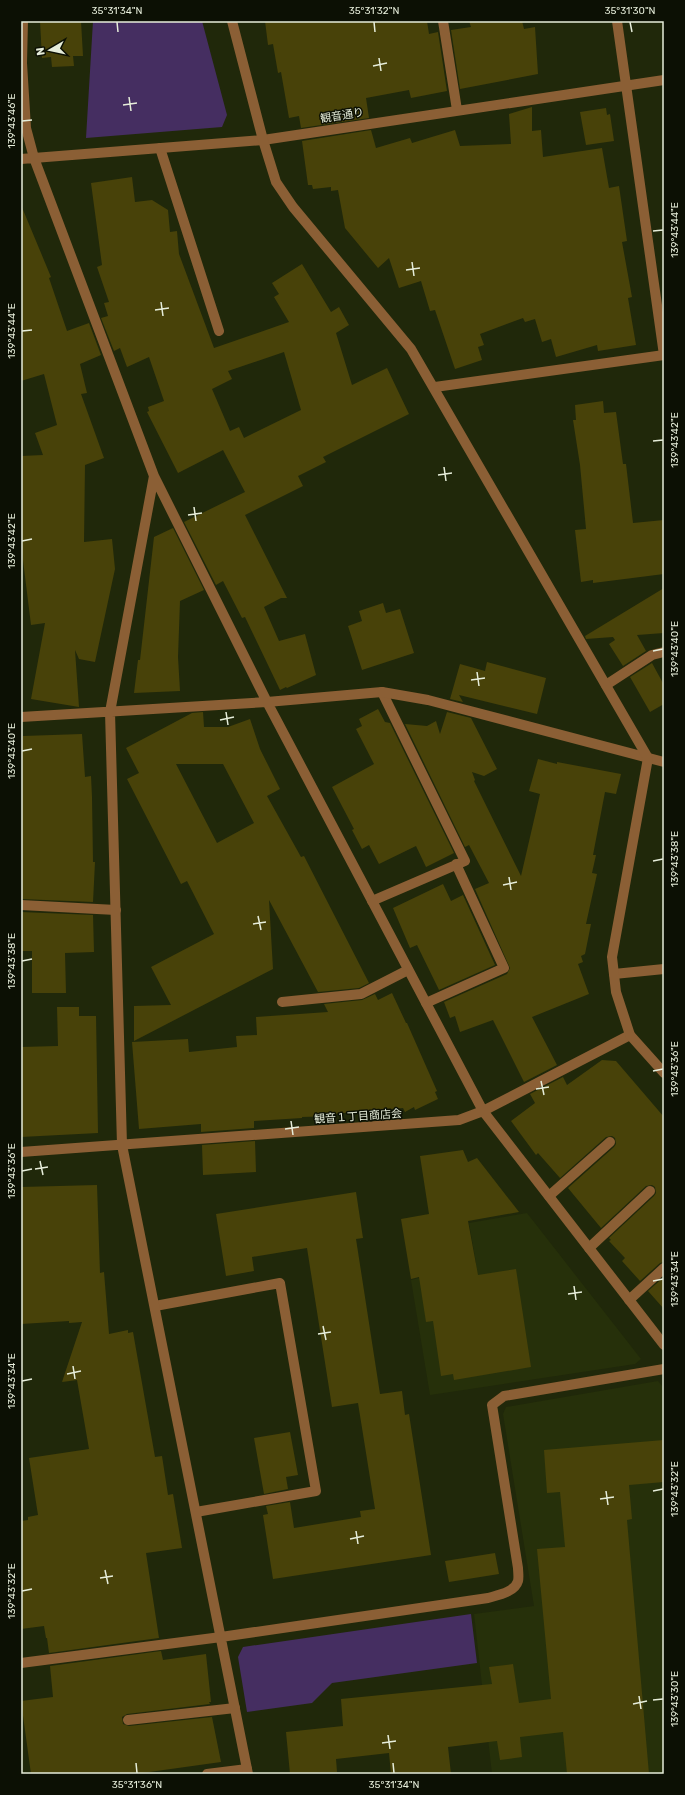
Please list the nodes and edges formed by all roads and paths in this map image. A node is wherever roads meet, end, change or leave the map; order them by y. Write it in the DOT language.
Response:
graph roads {
  1 [pos="23,21"];
  2 [pos="232,21"];
  3 [pos="443,21"];
  4 [pos="617,21"];
  5 [pos="664,80"];
  6 [pos="626,86"];
  7 [pos="457,110"];
  8 [pos="263,140"];
  9 [pos="160,148"];
  10 [pos="34,158"];
  11 [pos="21,159"];
  12 [pos="219,330"];
  13 [pos="664,355"];
  14 [pos="434,387"];
  15 [pos="154,476"];
  16 [pos="664,652"];
  17 [pos="606,685"];
  18 [pos="382,692"];
  19 [pos="267,702"];
  20 [pos="21,710"];
  21 [pos="110,712"];
  22 [pos="21,717"];
  23 [pos="648,758"];
  24 [pos="664,762"];
  25 [pos="456,864"];
  26 [pos="372,901"];
  27 [pos="21,905"];
  28 [pos="116,910"];
  29 [pos="664,969"];
  30 [pos="408,970"];
  31 [pos="614,974"];
  32 [pos="282,1002"];
  33 [pos="426,1003"];
  34 [pos="630,1035"];
  35 [pos="664,1073"];
  36 [pos="483,1111"];
  37 [pos="610,1142"];
  38 [pos="122,1145"];
  39 [pos="21,1152"];
  40 [pos="650,1191"];
  41 [pos="549,1196"];
  42 [pos="589,1248"];
  43 [pos="664,1268"];
  44 [pos="629,1300"];
  45 [pos="155,1306"];
  46 [pos="664,1345"];
  47 [pos="664,1369"];
  48 [pos="196,1512"];
  49 [pos="221,1637"];
  50 [pos="21,1663"];
  51 [pos="235,1708"];
  52 [pos="128,1720"];
  53 [pos="248,1771"];
  54 [pos="208,1774"];
  1 -- 10 [label="street"];
  2 -- 8 [label="street"];
  3 -- 7 [label="street"];
  4 -- 6 [label="street"];
  5 -- 6 [label="street, 観音通り"];
  6 -- 7 [label="street, 観音通り"];
  6 -- 13 [label="street"];
  7 -- 8 [label="street, 観音通り"];
  8 -- 9 [label="street, 観音通り"];
  8 -- 14 [label="street"];
  9 -- 10 [label="street, 観音通り"];
  9 -- 12 [label="street"];
  10 -- 11 [label="street, 観音通り"];
  10 -- 15 [label="street"];
  13 -- 14 [label="street"];
  14 -- 17 [label="street"];
  15 -- 19 [label="street"];
  15 -- 21 [label="street"];
  16 -- 17 [label="street"];
  17 -- 23 [label="street"];
  18 -- 19 [label="street"];
  18 -- 23 [label="street"];
  18 -- 25 [label="street"];
  19 -- 21 [label="street"];
  19 -- 26 [label="street"];
  20 -- 22 [label="street"];
  21 -- 22 [label="street"];
  21 -- 28 [label="street"];
  23 -- 24 [label="street"];
  23 -- 31 [label="street"];
  25 -- 26 [label="street"];
  25 -- 33 [label="street"];
  26 -- 30 [label="street"];
  27 -- 28 [label="street"];
  28 -- 38 [label="street"];
  29 -- 31 [label="street"];
  30 -- 32 [label="street"];
  30 -- 33 [label="street"];
  31 -- 34 [label="street"];
  33 -- 36 [label="street"];
  34 -- 35 [label="street"];
  34 -- 36 [label="street, 観音１丁目商店会"];
  36 -- 38 [label="street, 観音１丁目商店会"];
  36 -- 41 [label="street"];
  37 -- 41 [label="street"];
  38 -- 39 [label="street, 観音１丁目商店会"];
  38 -- 45 [label="street"];
  40 -- 42 [label="street"];
  41 -- 42 [label="street"];
  42 -- 44 [label="street"];
  43 -- 44 [label="street"];
  44 -- 46 [label="street"];
  45 -- 48 [label="street"];
  45 -- 48 [label="street"];
  47 -- 49 [label="street"];
  48 -- 49 [label="street"];
  49 -- 50 [label="street"];
  49 -- 51 [label="street"];
  51 -- 52 [label="street"];
  51 -- 53 [label="street"];
  53 -- 54 [label="street"];
}
